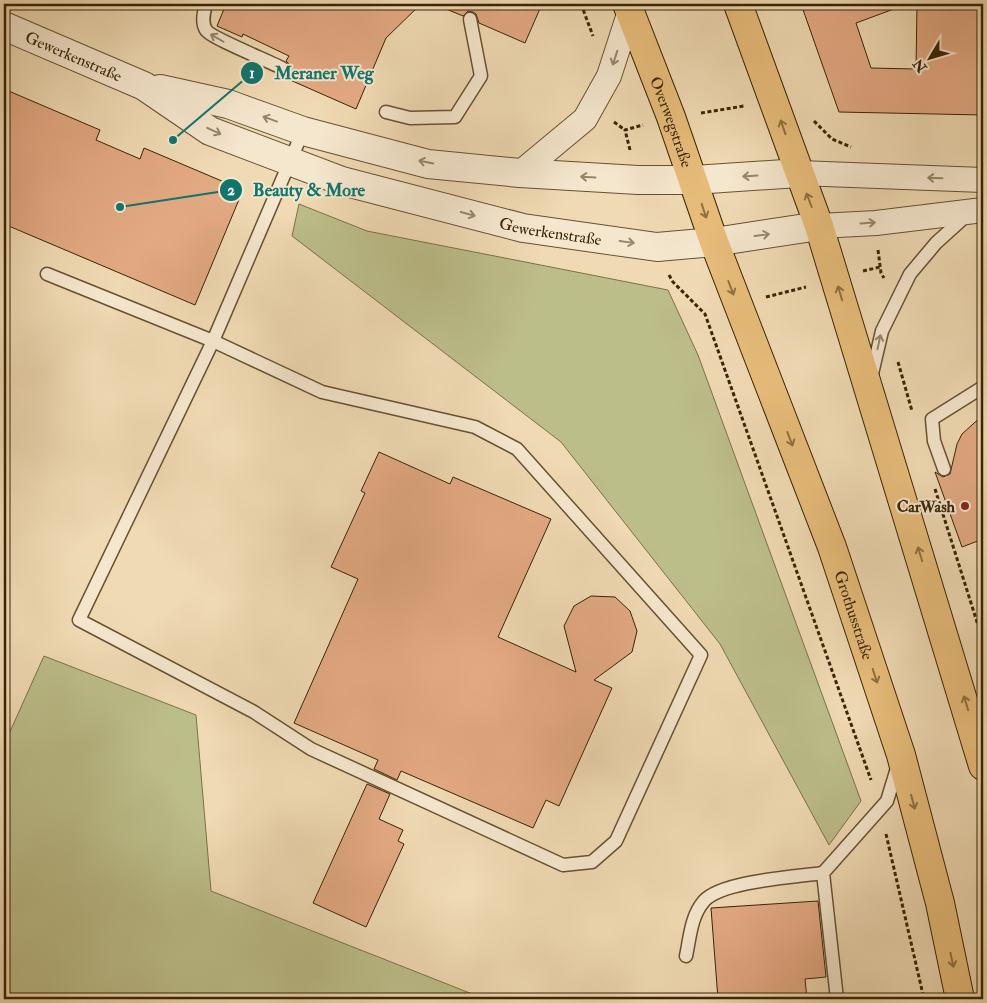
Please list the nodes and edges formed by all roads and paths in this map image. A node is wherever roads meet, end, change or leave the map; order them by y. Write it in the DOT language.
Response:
graph roads {
  1 [pos="206,4"];
  2 [pos="738,4"];
  3 [pos="629,8"];
  4 [pos="470,19"];
  5 [pos="4,26"];
  6 [pos="282,68"];
  7 [pos="144,86"];
  8 [pos="753,105"];
  9 [pos="386,112"];
  10 [pos="697,113"];
  11 [pos="812,120"];
  12 [pos="648,124"];
  13 [pos="303,132"];
  14 [pos="855,153"];
  15 [pos="632,156"];
  16 [pos="288,161"];
  17 [pos="520,173"];
  18 [pos="799,173"];
  19 [pos="694,180"];
  20 [pos="983,180"];
  21 [pos="976,212"];
  22 [pos="819,226"];
  23 [pos="714,242"];
  24 [pos="657,246"];
  25 [pos="878,247"];
  26 [pos="880,267"];
  27 [pos="862,272"];
  28 [pos="47,274"];
  29 [pos="886,282"];
  30 [pos="804,287"];
  31 [pos="760,299"];
  32 [pos="213,341"];
  33 [pos="983,387"];
  34 [pos="869,390"];
  35 [pos="944,469"];
  36 [pos="901,755"];
  37 [pos="983,766"];
  38 [pos="880,807"];
  39 [pos="823,873"];
  40 [pos="686,956"];
  41 [pos="837,999"];
  42 [pos="924,999"];
  43 [pos="960,999"];
  6 -- 1 [label="lane, one-way"];
  18 -- 2 [label="main road, one-way"];
  3 -- 17 [label="street, one-way"];
  3 -- 19 [label="main road, Overwegstraße"];
  4 -- 9 [label="lane"];
  5 -- 7 [label="street, Gewerkenstraße"];
  13 -- 7 [label="street, Gewerkenstraße, one-way"];
  7 -- 16 [label="street, Gewerkenstraße, one-way"];
  8 -- 10 [label="path"];
  11 -- 14 [label="path"];
  12 -- 15 [label="path"];
  13 -- 16 [label="lane"];
  17 -- 13 [label="street, Gewerkenstraße, one-way"];
  16 -- 24 [label="street, Gewerkenstraße, one-way"];
  16 -- 32 [label="lane"];
  19 -- 17 [label="street, Gewerkenstraße, one-way"];
  18 -- 19 [label="street, Gewerkenstraße, one-way"];
  20 -- 18 [label="street, Gewerkenstraße, one-way"];
  22 -- 18 [label="main road, one-way"];
  19 -- 23 [label="main road, Overwegstraße, one-way"];
  22 -- 21 [label="street, Gewerkenstraße, one-way"];
  34 -- 21 [label="lane, one-way"];
  23 -- 22 [label="street, Gewerkenstraße, one-way"];
  34 -- 22 [label="main road, one-way"];
  23 -- 24 [label="street, Gewerkenstraße"];
  23 -- 36 [label="main road, Grothusstraße, one-way"];
  24 -- 38 [label="path"];
  25 -- 26 [label="path"];
  26 -- 27 [label="path"];
  26 -- 29 [label="path"];
  28 -- 32 [label="lane"];
  30 -- 31 [label="path"];
  32 -- 32 [label="lane"];
  33 -- 35 [label="lane"];
  37 -- 34 [label="main road, one-way"];
  36 -- 38 [label="lane"];
  36 -- 43 [label="main road, Grothusstraße, one-way"];
  38 -- 39 [label="lane"];
  38 -- 42 [label="path"];
  39 -- 40 [label="lane"];
  39 -- 41 [label="lane"];
}
